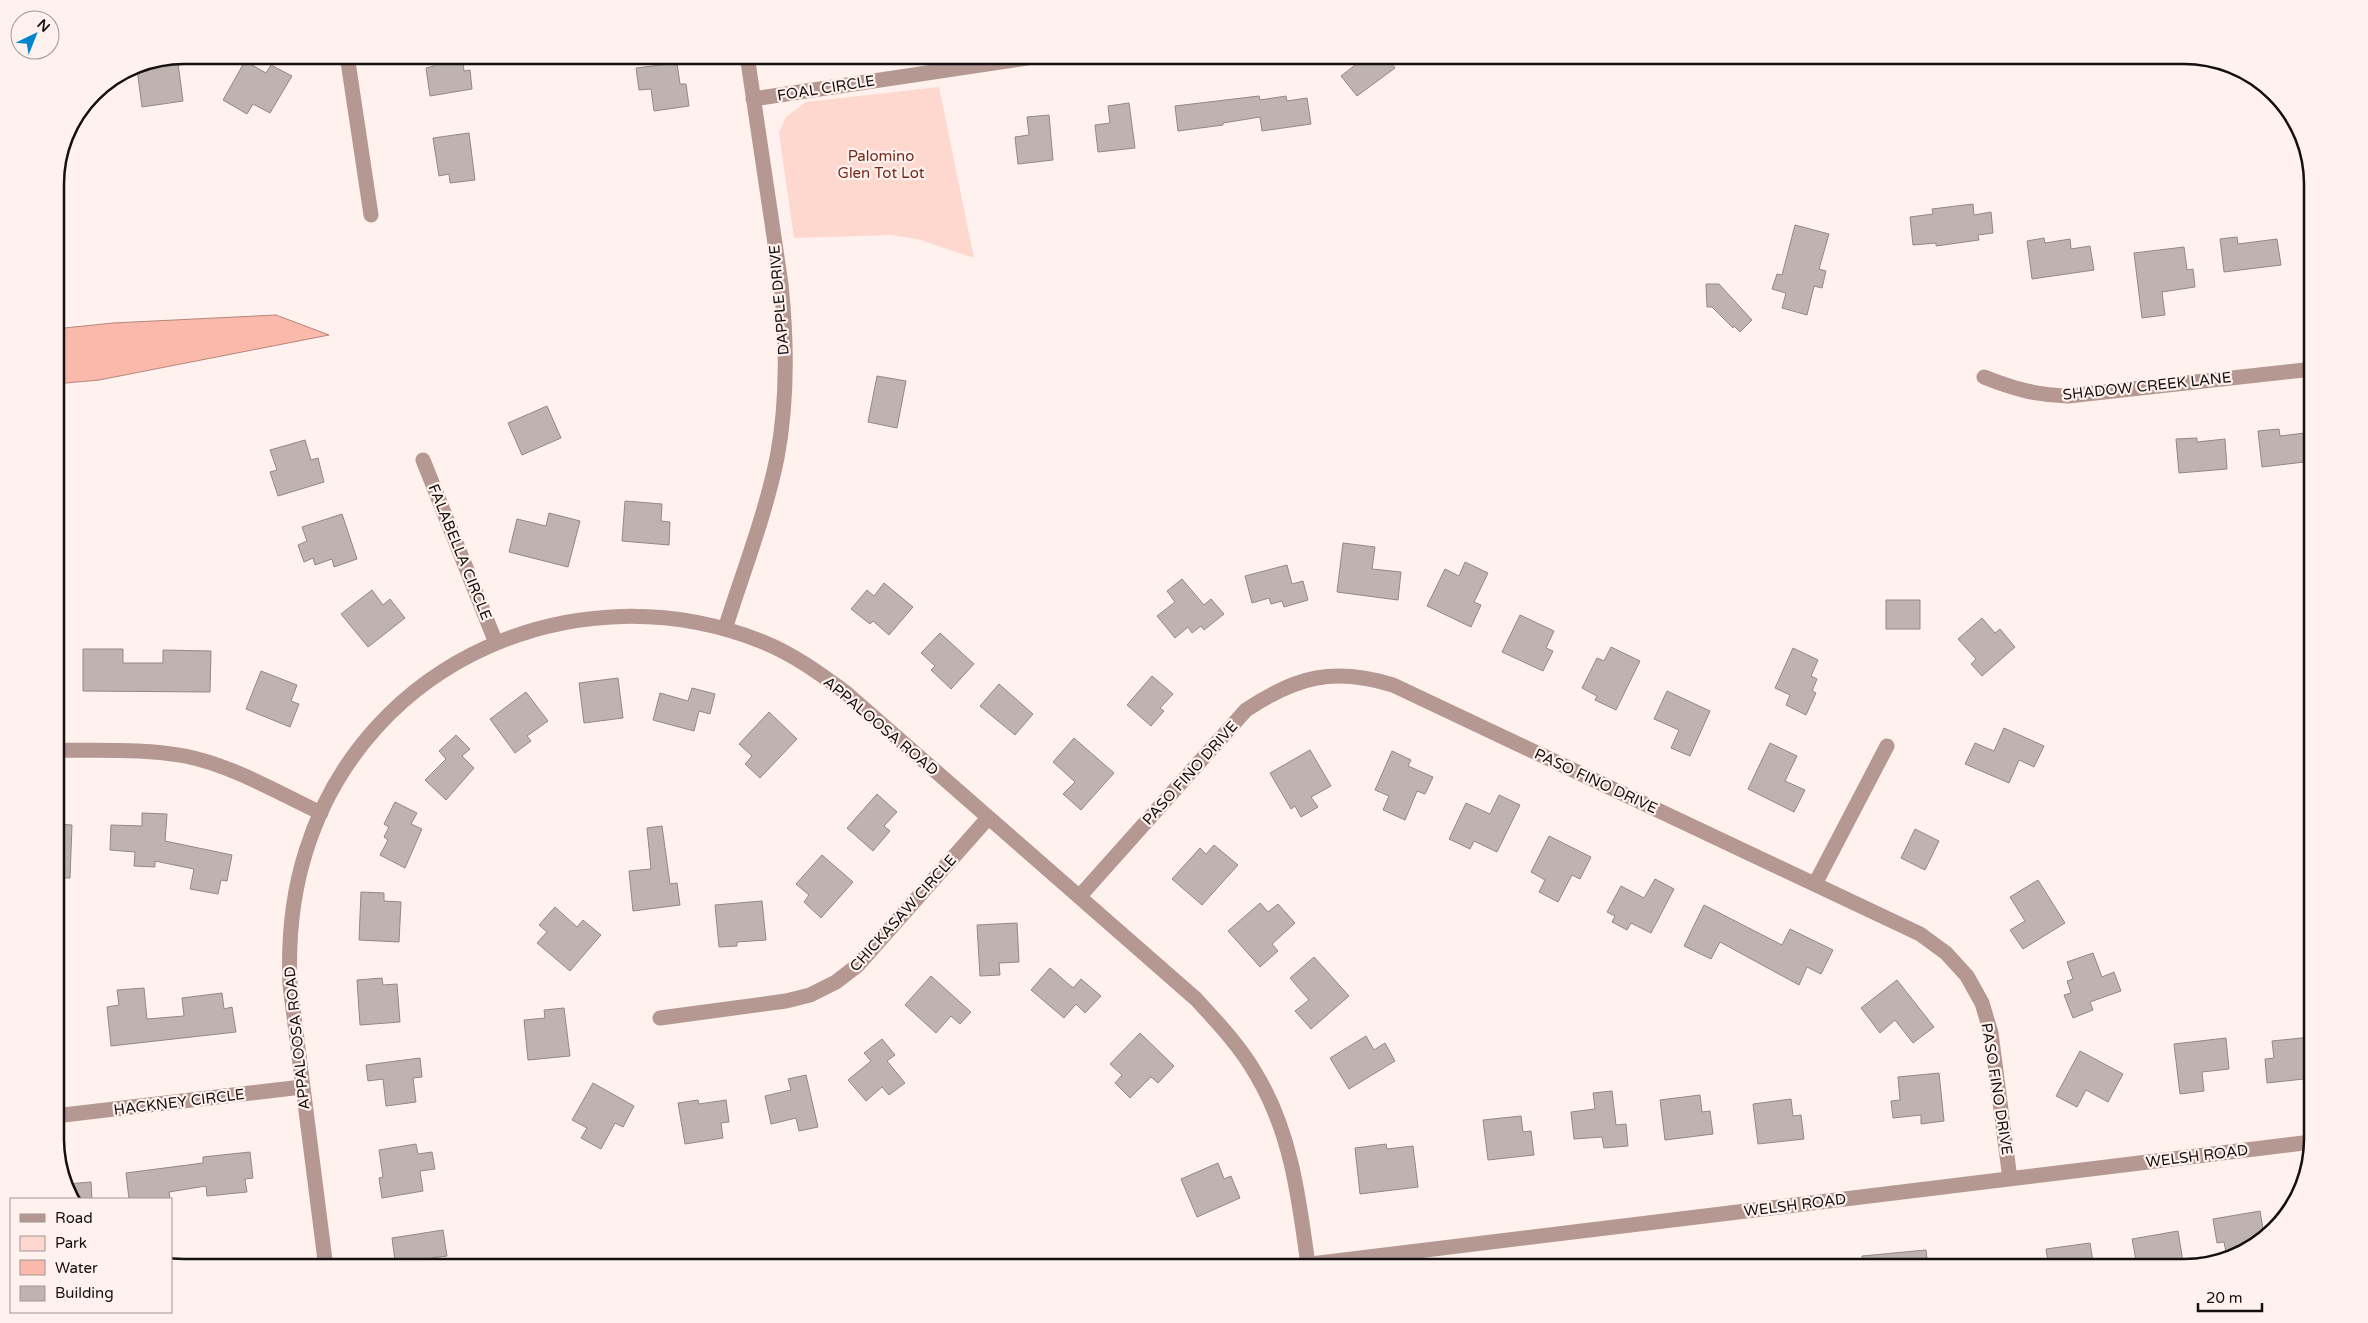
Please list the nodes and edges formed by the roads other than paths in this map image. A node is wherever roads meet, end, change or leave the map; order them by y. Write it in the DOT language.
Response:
graph roads {
  1 [pos="348,64"];
  2 [pos="748,64"];
  3 [pos="988,64"];
  4 [pos="753,100"];
  5 [pos="371,215"];
  6 [pos="2304,369"];
  7 [pos="1984,377"];
  8 [pos="424,460"];
  9 [pos="725,629"];
  10 [pos="496,643"];
  11 [pos="1887,746"];
  12 [pos="64,750"];
  13 [pos="322,813"];
  14 [pos="988,818"];
  15 [pos="1815,884"];
  16 [pos="1080,897"];
  17 [pos="660,1018"];
  18 [pos="302,1087"];
  19 [pos="64,1115"];
  20 [pos="2304,1143"];
  21 [pos="2010,1179"];
  22 [pos="325,1259"];
  23 [pos="1307,1259"];
  24 [pos="1349,1259"];
  1 -- 5 [label="street"];
  2 -- 4 [label="street, DAPPLE DRIVE"];
  3 -- 4 [label="street, FOAL CIRCLE"];
  4 -- 9 [label="street, DAPPLE DRIVE"];
  6 -- 7 [label="street, SHADOW CREEK LANE"];
  8 -- 10 [label="street, FALABELLA CIRCLE"];
  9 -- 10 [label="street, APPALOOSA ROAD"];
  9 -- 14 [label="street, APPALOOSA ROAD"];
  10 -- 13 [label="street, APPALOOSA ROAD"];
  11 -- 15 [label="street"];
  12 -- 13 [label="street"];
  13 -- 18 [label="street, APPALOOSA ROAD"];
  14 -- 16 [label="street, APPALOOSA ROAD"];
  14 -- 17 [label="street, CHICKASAW CIRCLE"];
  15 -- 16 [label="street, PASO FINO DRIVE"];
  15 -- 21 [label="street, PASO FINO DRIVE"];
  16 -- 23 [label="street, APPALOOSA ROAD"];
  18 -- 19 [label="street, HACKNEY CIRCLE"];
  18 -- 22 [label="street, APPALOOSA ROAD"];
  20 -- 21 [label="street, WELSH ROAD"];
  21 -- 24 [label="street, WELSH ROAD"];
}
